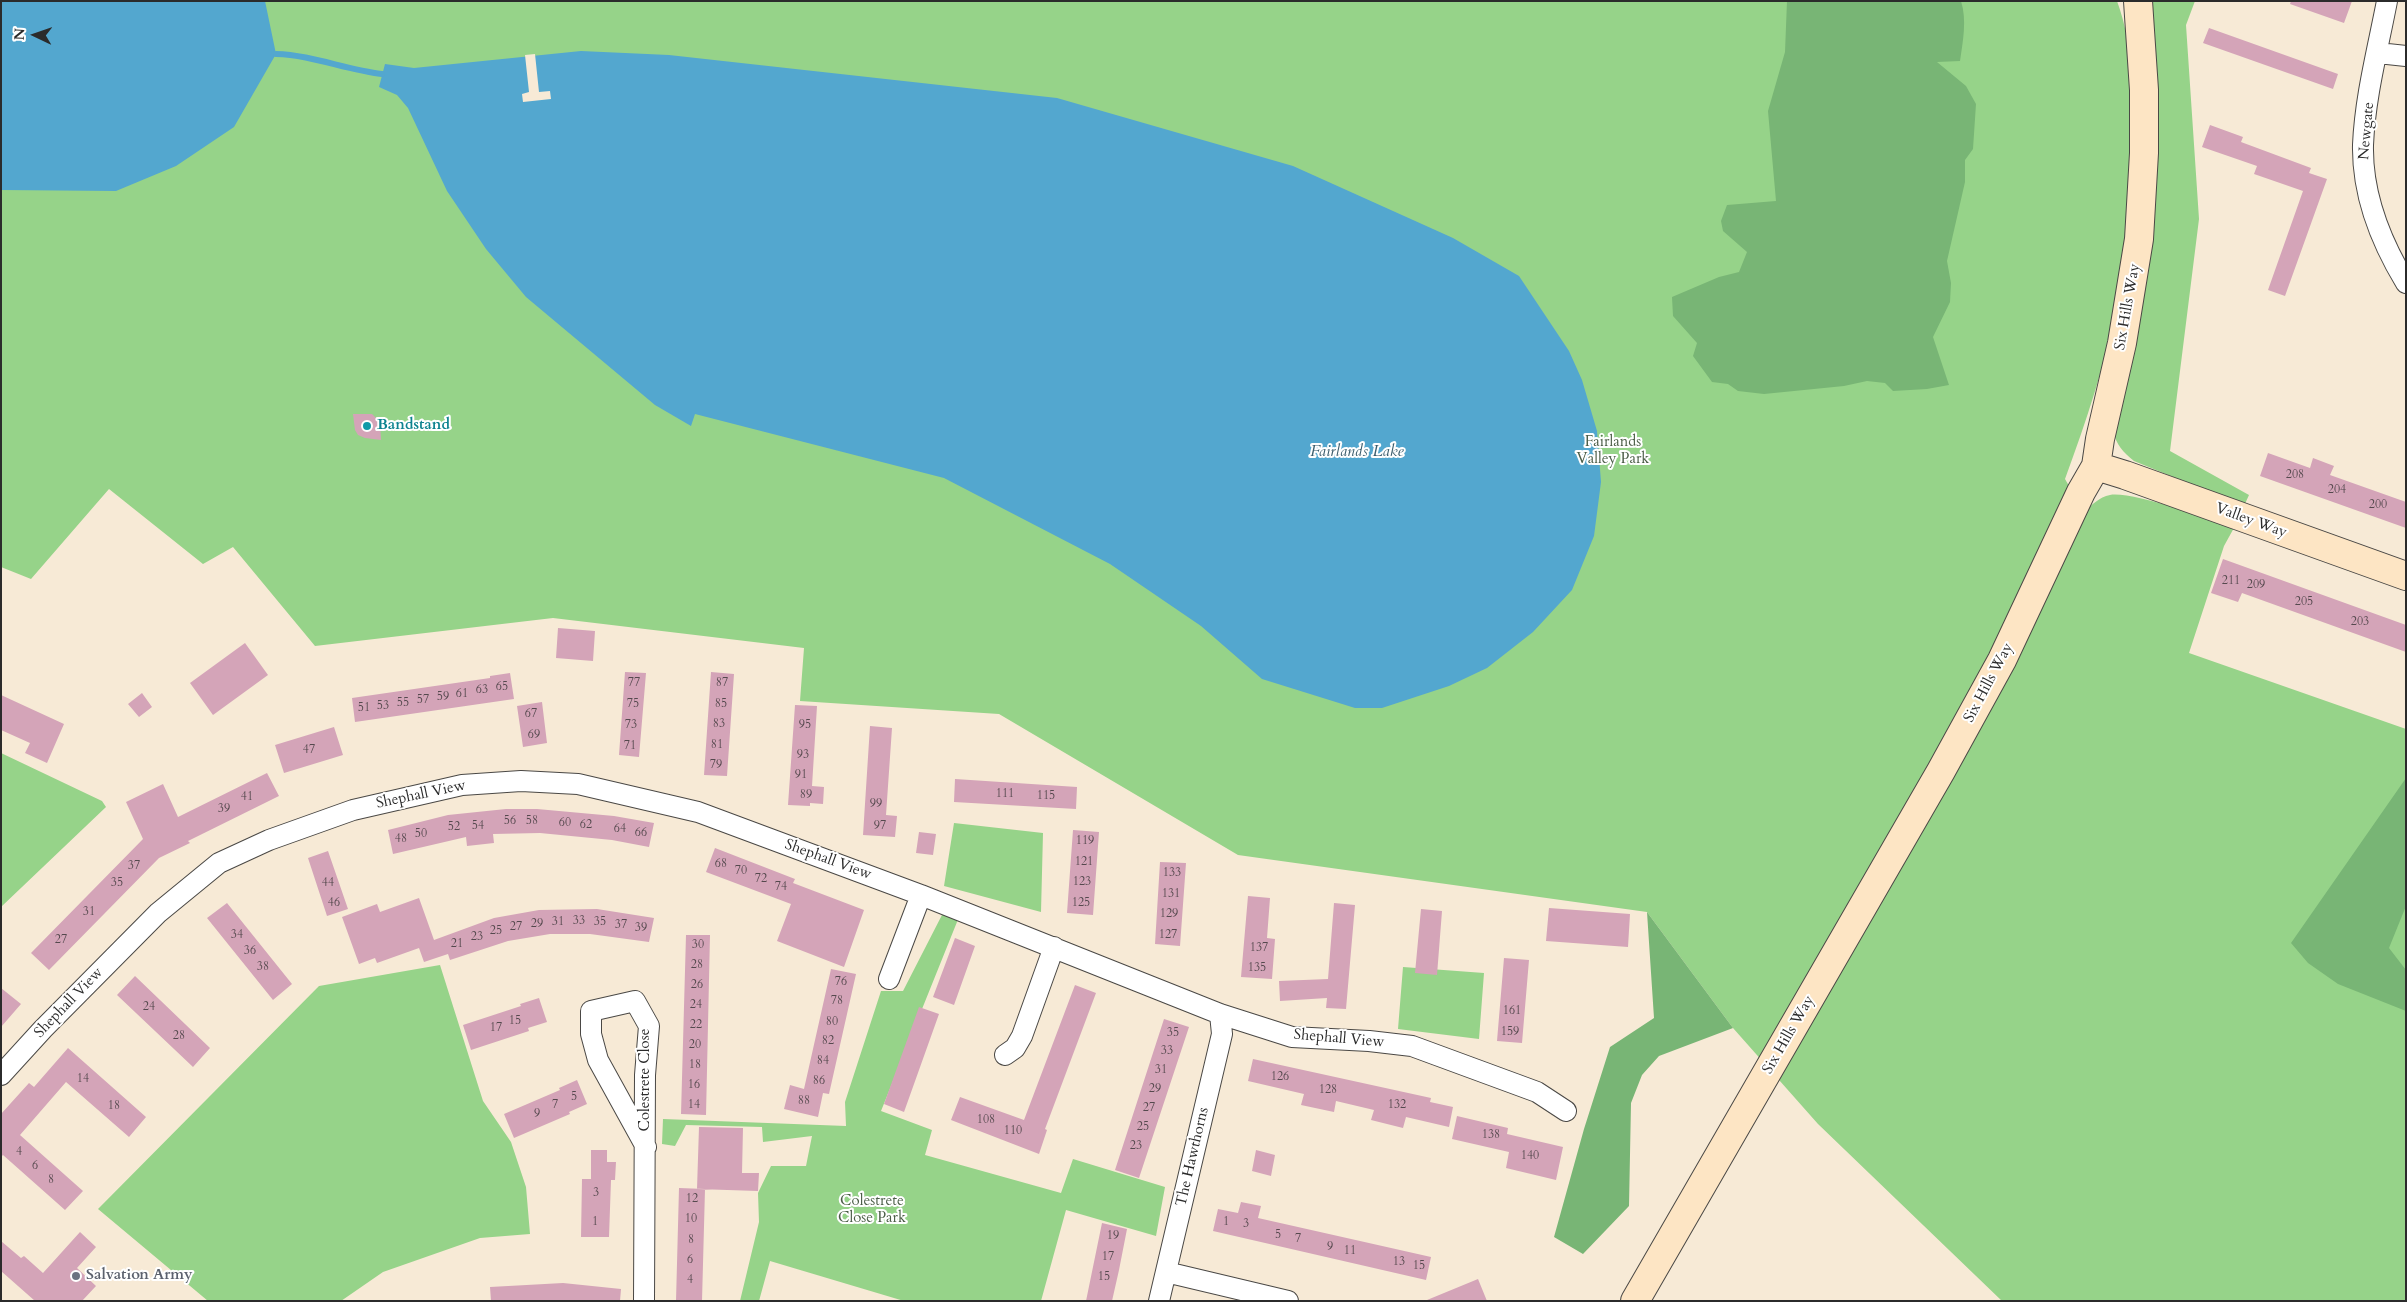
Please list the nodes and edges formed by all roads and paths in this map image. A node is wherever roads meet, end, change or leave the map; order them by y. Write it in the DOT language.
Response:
graph roads {
  1 [pos="2138,1"];
  2 [pos="2387,1"];
  3 [pos="2378,53"];
  4 [pos="2406,56"];
  5 [pos="2406,283"];
  6 [pos="2096,466"];
  7 [pos="2406,576"];
  8 [pos="921,895"];
  9 [pos="1054,947"];
  10 [pos="889,979"];
  11 [pos="1220,1014"];
  12 [pos="1005,1055"];
  13 [pos="1,1075"];
  14 [pos="1566,1110"];
  15 [pos="646,1147"];
  16 [pos="1166,1272"];
  17 [pos="644,1301"];
  18 [pos="1159,1301"];
  19 [pos="1288,1301"];
  20 [pos="1635,1301"];
  1 -- 6 [label="street, Six Hills Way"];
  2 -- 3 [label="street, Newgate"];
  3 -- 4 [label="street"];
  3 -- 5 [label="street, Newgate"];
  6 -- 7 [label="street, Valley Way"];
  6 -- 20 [label="street, Six Hills Way"];
  8 -- 9 [label="street, Shephall View"];
  8 -- 10 [label="street"];
  8 -- 13 [label="street, Shephall View"];
  9 -- 11 [label="street, Shephall View"];
  9 -- 12 [label="street"];
  11 -- 14 [label="street, Shephall View"];
  11 -- 16 [label="street, The Hawthorns"];
  15 -- 15 [label="street, Colestrete Close"];
  15 -- 17 [label="street, Colestrete Close"];
  16 -- 18 [label="street, The Hawthorns"];
  16 -- 19 [label="street"];
}
